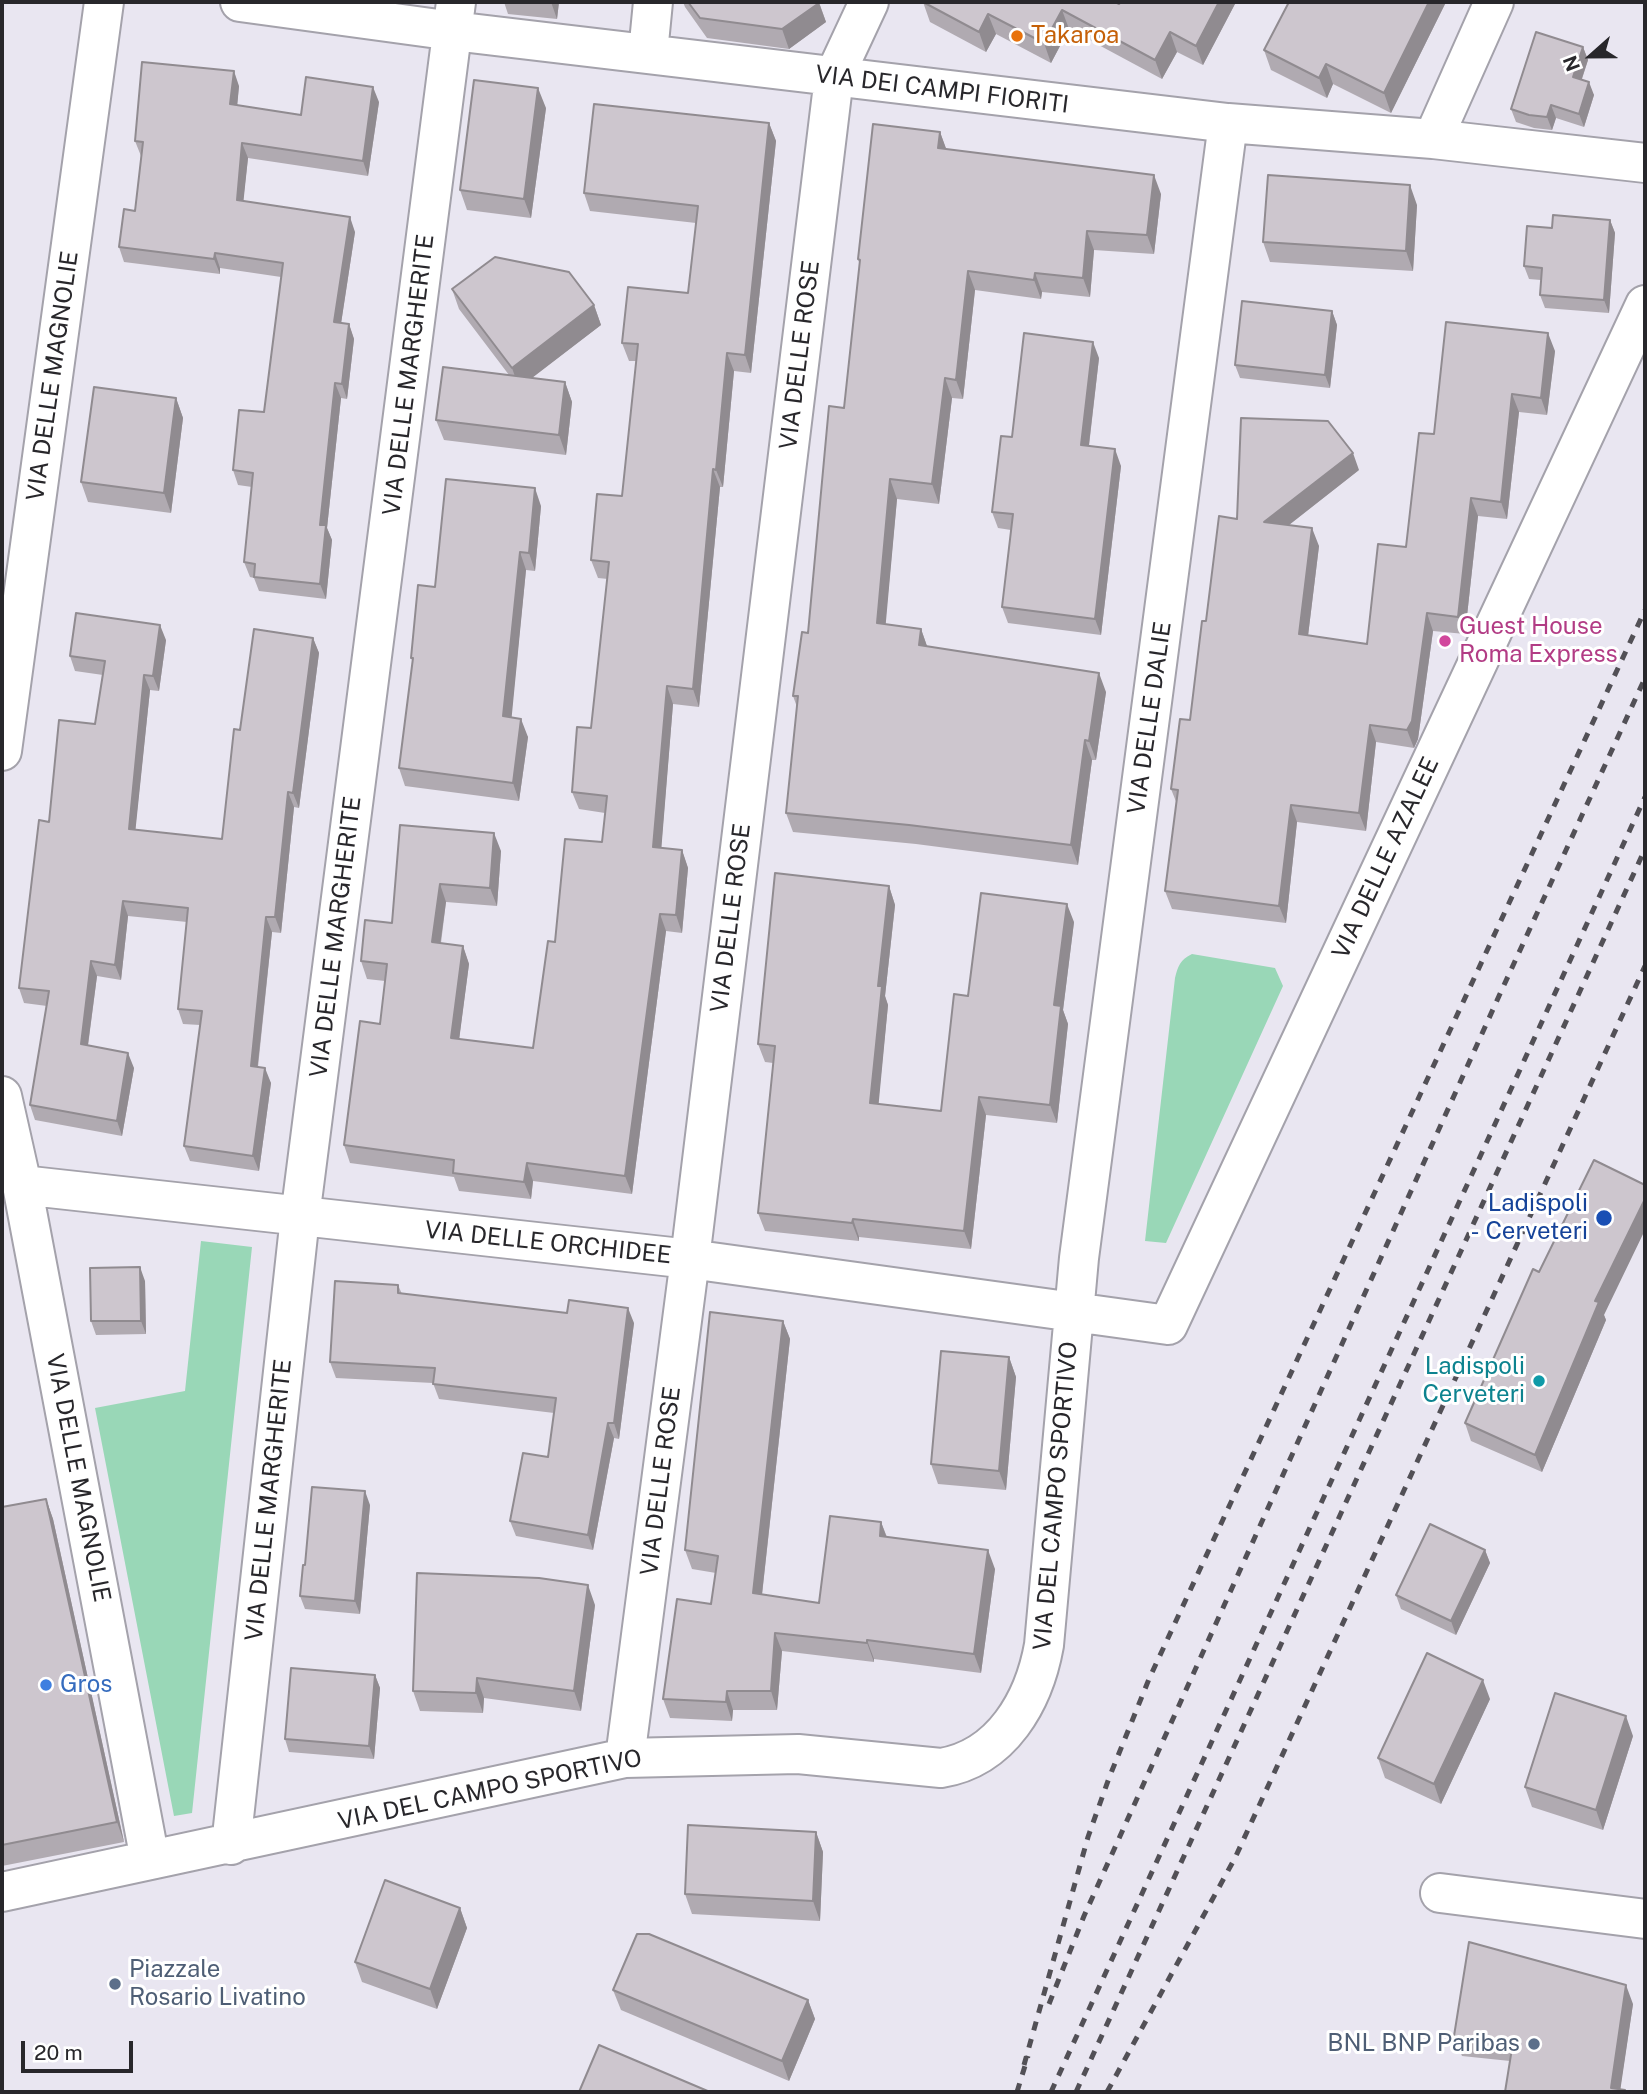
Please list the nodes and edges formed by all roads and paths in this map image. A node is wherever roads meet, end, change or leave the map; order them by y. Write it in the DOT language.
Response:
graph roads {
  1 [pos="104,2"];
  2 [pos="240,2"];
  3 [pos="653,2"];
  4 [pos="869,2"];
  5 [pos="1494,2"];
  6 [pos="455,16"];
  7 [pos="648,53"];
  8 [pos="834,77"];
  9 [pos="1228,123"];
  10 [pos="1433,139"];
  11 [pos="1645,163"];
  12 [pos="1645,305"];
  13 [pos="2,751"];
  14 [pos="2,1096"];
  15 [pos="22,1185"];
  16 [pos="300,1217"];
  17 [pos="690,1259"];
  18 [pos="1073,1312"];
  19 [pos="625,1758"];
  20 [pos="231,1845"];
  21 [pos="150,1860"];
  22 [pos="2,1892"];
  23 [pos="1440,1893"];
  24 [pos="1645,1919"];
  1 -- 13 [label="street, VIA DELLE MAGNOLIE"];
  2 -- 6 [label="street, VIA DEI CAMPI FIORITI"];
  3 -- 7 [label="street"];
  4 -- 8 [label="street, VIA DELLE ROSE"];
  5 -- 10 [label="street"];
  6 -- 7 [label="street, VIA DEI CAMPI FIORITI"];
  6 -- 16 [label="street, VIA DELLE MARGHERITE"];
  7 -- 8 [label="street, VIA DEI CAMPI FIORITI"];
  8 -- 9 [label="street, VIA DEI CAMPI FIORITI"];
  8 -- 17 [label="street, VIA DELLE ROSE"];
  9 -- 10 [label="street, VIA DEI CAMPI FIORITI"];
  9 -- 18 [label="street, VIA DELLE DALIE"];
  10 -- 11 [label="street, VIA DEI CAMPI FIORITI"];
  12 -- 18 [label="street, VIA DELLE AZALEE"];
  14 -- 15 [label="street, VIA DELLE MAGNOLIE"];
  15 -- 16 [label="street, VIA DELLE ORCHIDEE"];
  15 -- 21 [label="street, VIA DELLE MAGNOLIE"];
  16 -- 17 [label="street, VIA DELLE ORCHIDEE"];
  16 -- 20 [label="street, VIA DELLE MARGHERITE"];
  17 -- 18 [label="street, VIA DELLE ORCHIDEE"];
  17 -- 19 [label="street, VIA DELLE ROSE"];
  18 -- 19 [label="street, VIA DEL CAMPO SPORTIVO"];
  19 -- 20 [label="street, VIA DEL CAMPO SPORTIVO"];
  20 -- 21 [label="street, VIA DEL CAMPO SPORTIVO"];
  21 -- 22 [label="street, VIA DEL CAMPO SPORTIVO"];
  23 -- 24 [label="street"];
}
